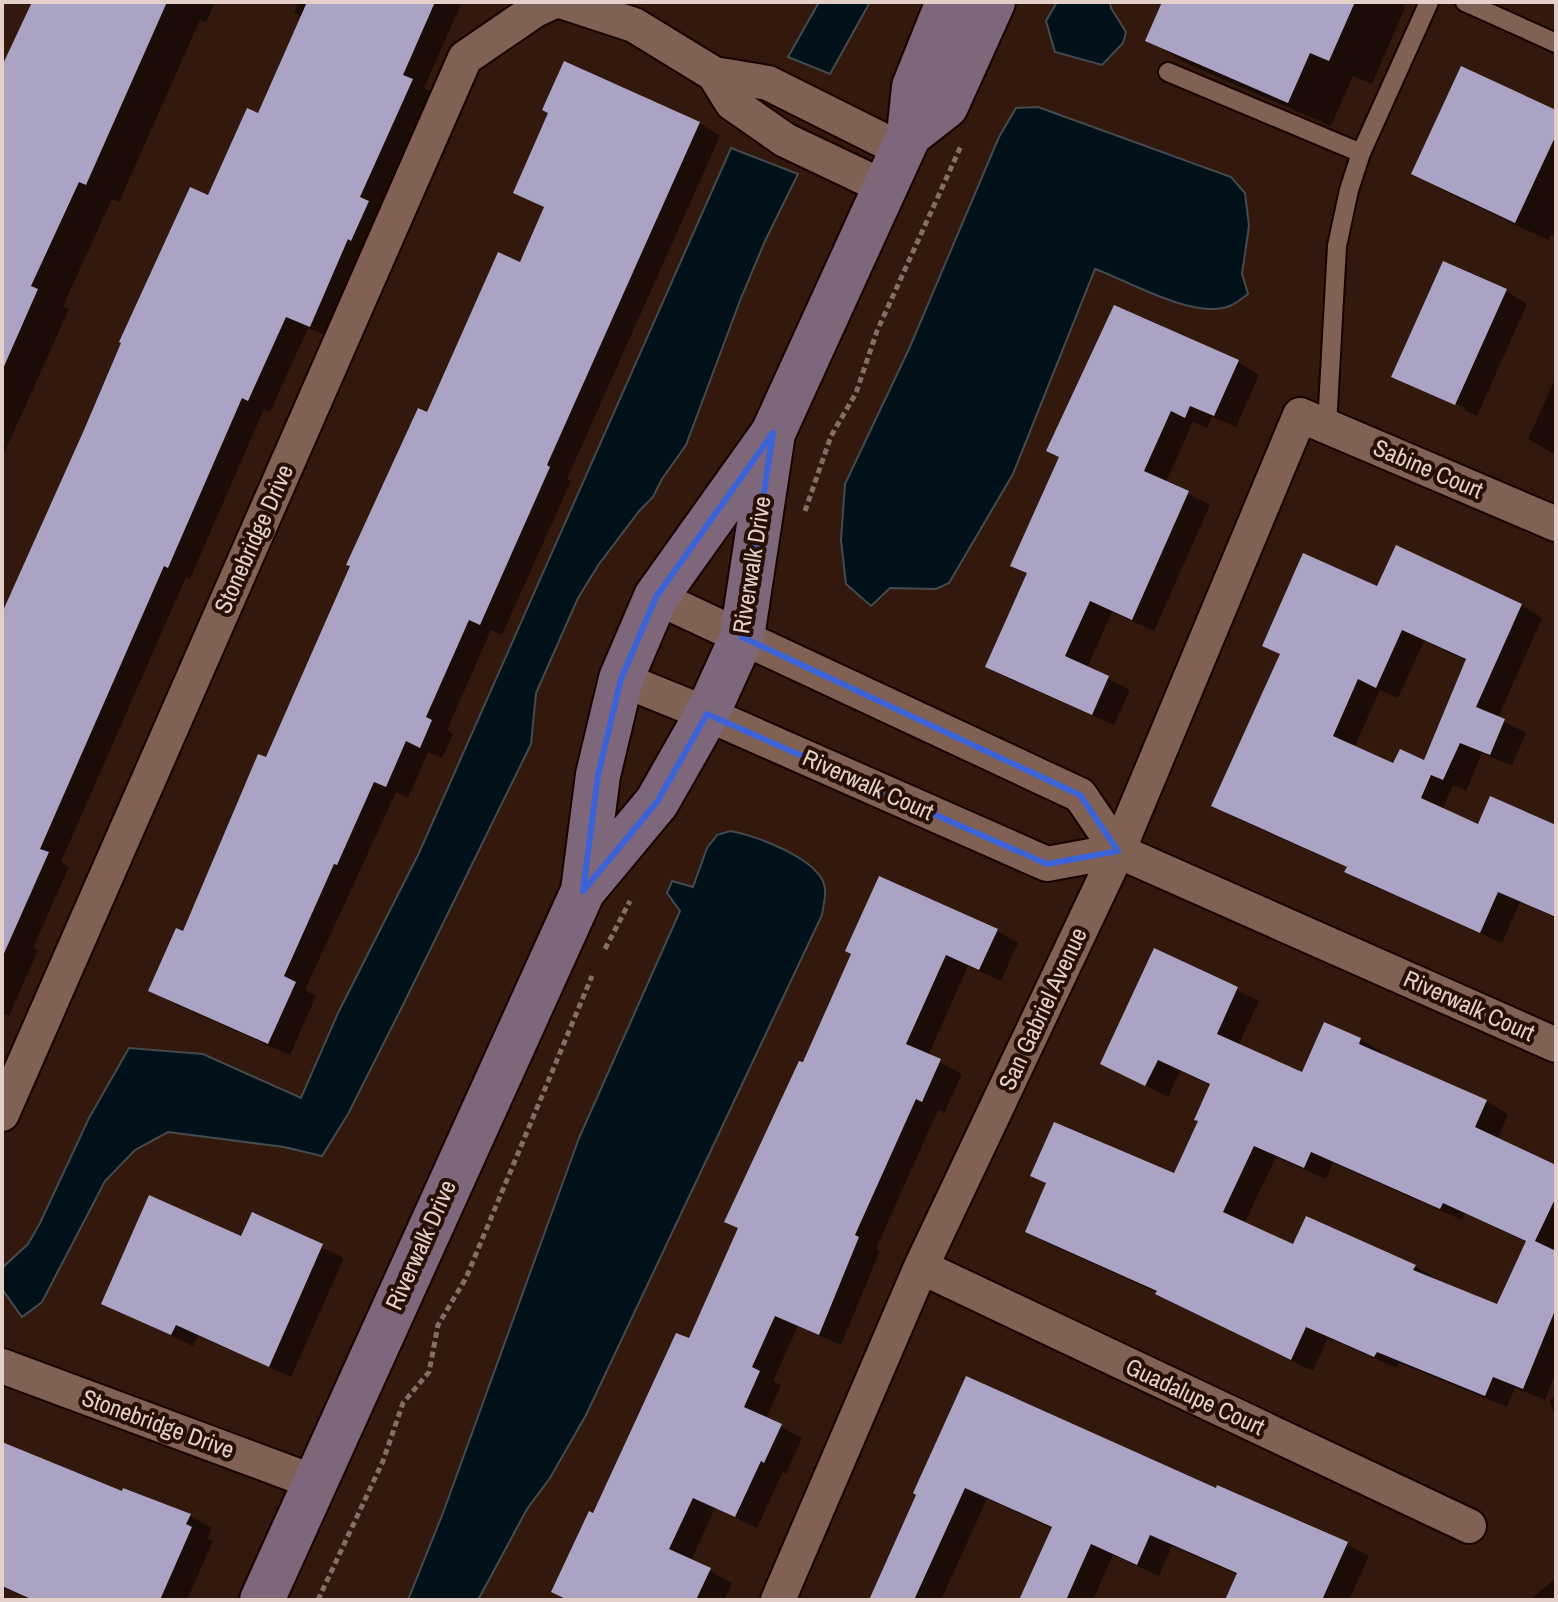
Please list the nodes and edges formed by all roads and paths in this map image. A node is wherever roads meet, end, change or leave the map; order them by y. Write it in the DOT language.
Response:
graph roads {
  1 [pos="552,2"];
  2 [pos="564,2"];
  3 [pos="948,2"];
  4 [pos="993,2"];
  5 [pos="1429,2"];
  6 [pos="1465,2"];
  7 [pos="634,14"];
  8 [pos="1556,43"];
  9 [pos="1168,72"];
  10 [pos="1361,153"];
  11 [pos="898,157"];
  12 [pos="1314,421"];
  13 [pos="773,433"];
  14 [pos="1556,524"];
  15 [pos="656,597"];
  16 [pos="742,637"];
  17 [pos="621,679"];
  18 [pos="707,714"];
  19 [pos="1118,851"];
  20 [pos="583,891"];
  21 [pos="1556,1045"];
  22 [pos="2,1114"];
  23 [pos="921,1267"];
  24 [pos="2,1366"];
  25 [pos="314,1482"];
  26 [pos="1469,1526"];
  27 [pos="262,1600"];
  28 [pos="778,1600"];
  1 -- 22 [label="street, Stonebridge Drive"];
  2 -- 7 [label="street"];
  3 -- 11 [label="street, Riverwalk Drive"];
  4 -- 11 [label="street, Riverwalk Drive"];
  5 -- 10 [label="lane"];
  6 -- 8 [label="lane"];
  7 -- 11 [label="street"];
  9 -- 10 [label="lane"];
  10 -- 12 [label="lane"];
  11 -- 13 [label="street, Riverwalk Drive"];
  12 -- 14 [label="street, Sabine Court"];
  12 -- 19 [label="street, San Gabriel Avenue"];
  13 -- 15 [label="street, Riverwalk Drive"];
  13 -- 16 [label="street, Riverwalk Drive"];
  15 -- 16 [label="street"];
  15 -- 17 [label="street, Riverwalk Drive"];
  16 -- 18 [label="street, Riverwalk Drive"];
  16 -- 19 [label="street"];
  17 -- 18 [label="street, Riverwalk Court"];
  17 -- 20 [label="street, Riverwalk Drive"];
  18 -- 19 [label="street, Riverwalk Court"];
  18 -- 20 [label="street, Riverwalk Drive"];
  19 -- 21 [label="street, Riverwalk Court"];
  19 -- 23 [label="street, San Gabriel Avenue"];
  20 -- 25 [label="street, Riverwalk Drive"];
  23 -- 26 [label="street, Guadalupe Court"];
  23 -- 28 [label="street, San Gabriel Avenue"];
  24 -- 25 [label="street, Stonebridge Drive"];
  25 -- 27 [label="street, Riverwalk Drive"];
}
